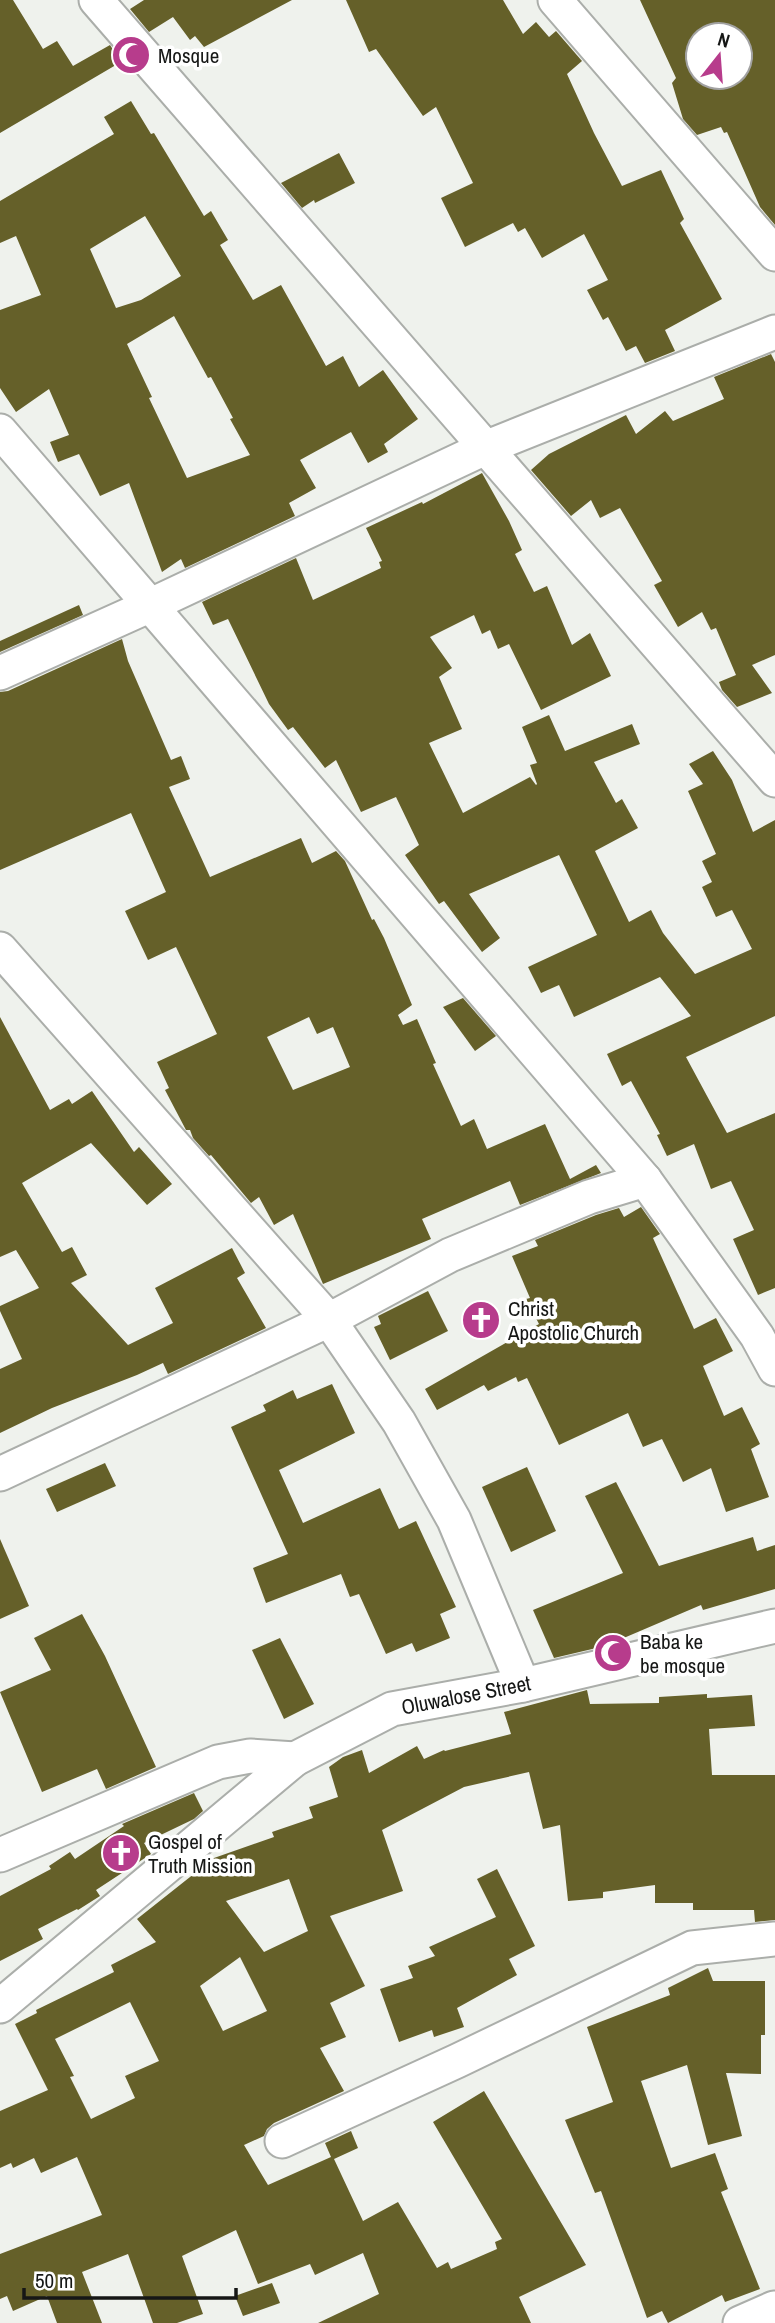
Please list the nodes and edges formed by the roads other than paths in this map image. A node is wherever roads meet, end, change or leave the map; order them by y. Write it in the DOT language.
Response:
graph roads {
  1 [pos="96,0"];
  2 [pos="555,0"];
  3 [pos="775,254"];
  4 [pos="775,332"];
  5 [pos="0,431"];
  6 [pos="485,447"];
  7 [pos="151,605"];
  8 [pos="0,673"];
  9 [pos="775,780"];
  10 [pos="0,949"];
  11 [pos="645,1180"];
  12 [pos="329,1320"];
  13 [pos="775,1369"];
  14 [pos="0,1474"];
  15 [pos="775,1626"];
  16 [pos="523,1685"];
  17 [pos="295,1759"];
  18 [pos="0,1855"];
  19 [pos="775,1939"];
  20 [pos="0,2007"];
  21 [pos="282,2141"];
  22 [pos="775,2301"];
  23 [pos="774,2308"];
  24 [pos="740,2323"];
  25 [pos="774,2323"];
  1 -- 6 [label="street"];
  2 -- 3 [label="street"];
  4 -- 6 [label="street"];
  5 -- 7 [label="street"];
  6 -- 7 [label="street"];
  6 -- 9 [label="street"];
  7 -- 8 [label="street"];
  7 -- 11 [label="street"];
  10 -- 12 [label="street"];
  11 -- 12 [label="street"];
  11 -- 13 [label="street"];
  12 -- 14 [label="street"];
  12 -- 16 [label="street"];
  15 -- 16 [label="street, Oluwalose Street"];
  16 -- 17 [label="street, Oluwalose Street"];
  17 -- 18 [label="street"];
  17 -- 20 [label="street, Oluwalose Street"];
  19 -- 21 [label="street"];
  22 -- 23 [label="street"];
  23 -- 24 [label="street"];
  23 -- 25 [label="street"];
}
